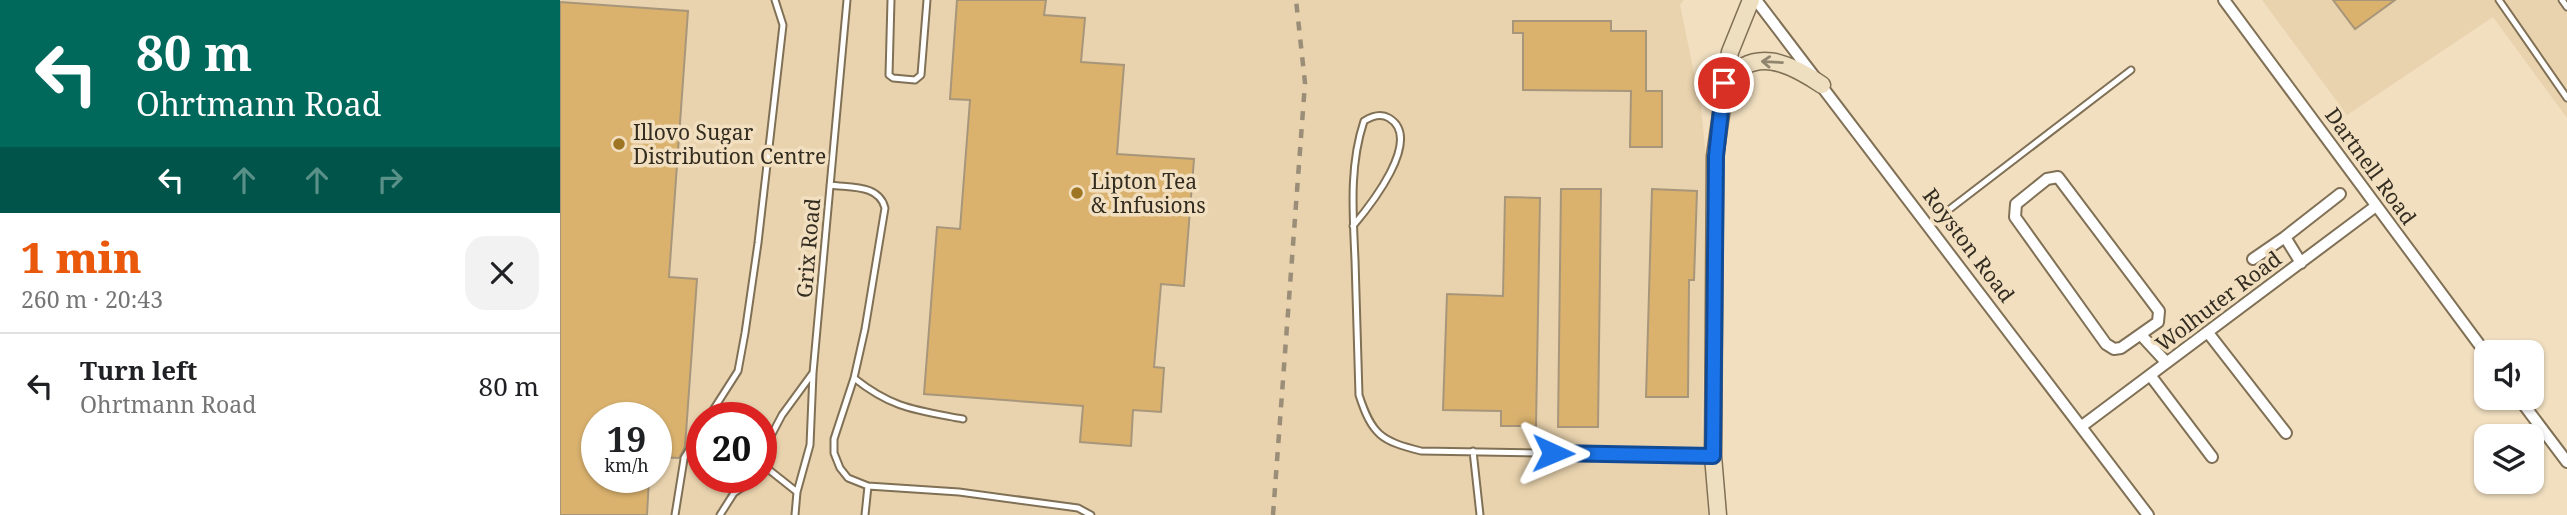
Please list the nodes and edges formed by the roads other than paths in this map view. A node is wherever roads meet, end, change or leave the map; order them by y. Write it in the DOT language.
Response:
graph roads {
  1 [pos="775,0"];
  2 [pos="847,0"];
  3 [pos="891,0"];
  4 [pos="927,0"];
  5 [pos="1751,0"];
  6 [pos="1756,0"];
  7 [pos="2224,0"];
  8 [pos="2499,0"];
  9 [pos="2562,0"];
  10 [pos="2567,7"];
  11 [pos="2131,70"];
  12 [pos="1724,83"];
  13 [pos="1822,85"];
  14 [pos="2567,97"];
  15 [pos="830,185"];
  16 [pos="2340,194"];
  17 [pos="2376,206"];
  18 [pos="1929,225"];
  19 [pos="1353,226"];
  20 [pos="2285,237"];
  21 [pos="2253,260"];
  22 [pos="2301,263"];
  23 [pos="2209,334"];
  24 [pos="2142,336"];
  25 [pos="2476,340"];
  26 [pos="2166,362"];
  27 [pos="813,373"];
  28 [pos="2151,375"];
  29 [pos="854,378"];
  30 [pos="718,402"];
  31 [pos="2528,410"];
  32 [pos="963,419"];
  33 [pos="777,424"];
  34 [pos="2082,426"];
  35 [pos="2286,433"];
  36 [pos="1474,451"];
  37 [pos="686,455"];
  38 [pos="1713,456"];
  39 [pos="2213,457"];
  40 [pos="2567,462"];
  41 [pos="777,476"];
  42 [pos="867,486"];
  43 [pos="797,492"];
  44 [pos="734,493"];
  45 [pos="675,515"];
  46 [pos="720,515"];
  47 [pos="795,515"];
  48 [pos="865,515"];
  49 [pos="1091,515"];
  50 [pos="1480,515"];
  51 [pos="1718,515"];
  52 [pos="2148,515"];
  1 -- 30 [label="lane"];
  2 -- 15 [label="lane, Grix Road"];
  3 -- 4 [label="lane"];
  5 -- 12 [label="main road"];
  6 -- 13 [label="street, Royston Road"];
  7 -- 17 [label="street, Dartnell Road"];
  8 -- 14 [label="lane"];
  9 -- 10 [label="lane"];
  11 -- 18 [label="lane"];
  13 -- 12 [label="main road, one-way"];
  12 -- 38 [label="main road"];
  13 -- 18 [label="street, Royston Road"];
  15 -- 27 [label="lane, Grix Road"];
  15 -- 29 [label="lane"];
  16 -- 20 [label="street"];
  17 -- 22 [label="street, Wolhuter Road"];
  17 -- 25 [label="street, Dartnell Road"];
  18 -- 34 [label="street, Royston Road"];
  19 -- 19 [label="lane"];
  19 -- 36 [label="lane"];
  20 -- 21 [label="street"];
  20 -- 22 [label="street"];
  22 -- 23 [label="street, Wolhuter Road"];
  23 -- 26 [label="street, Wolhuter Road"];
  23 -- 35 [label="street"];
  24 -- 24 [label="street"];
  24 -- 26 [label="street"];
  26 -- 28 [label="street, Wolhuter Road"];
  27 -- 33 [label="lane"];
  27 -- 43 [label="lane, Grix Road"];
  28 -- 34 [label="street, Wolhuter Road"];
  28 -- 39 [label="street"];
  29 -- 32 [label="lane"];
  29 -- 42 [label="lane"];
  31 -- 40 [label="street"];
  34 -- 52 [label="street, Royston Road"];
  36 -- 38 [label="lane"];
  36 -- 50 [label="lane"];
  37 -- 45 [label="lane"];
  38 -- 51 [label="main road"];
  41 -- 43 [label="lane"];
  42 -- 48 [label="lane"];
  42 -- 49 [label="lane"];
  43 -- 47 [label="lane, Grix Road"];
  44 -- 46 [label="lane"];
}
